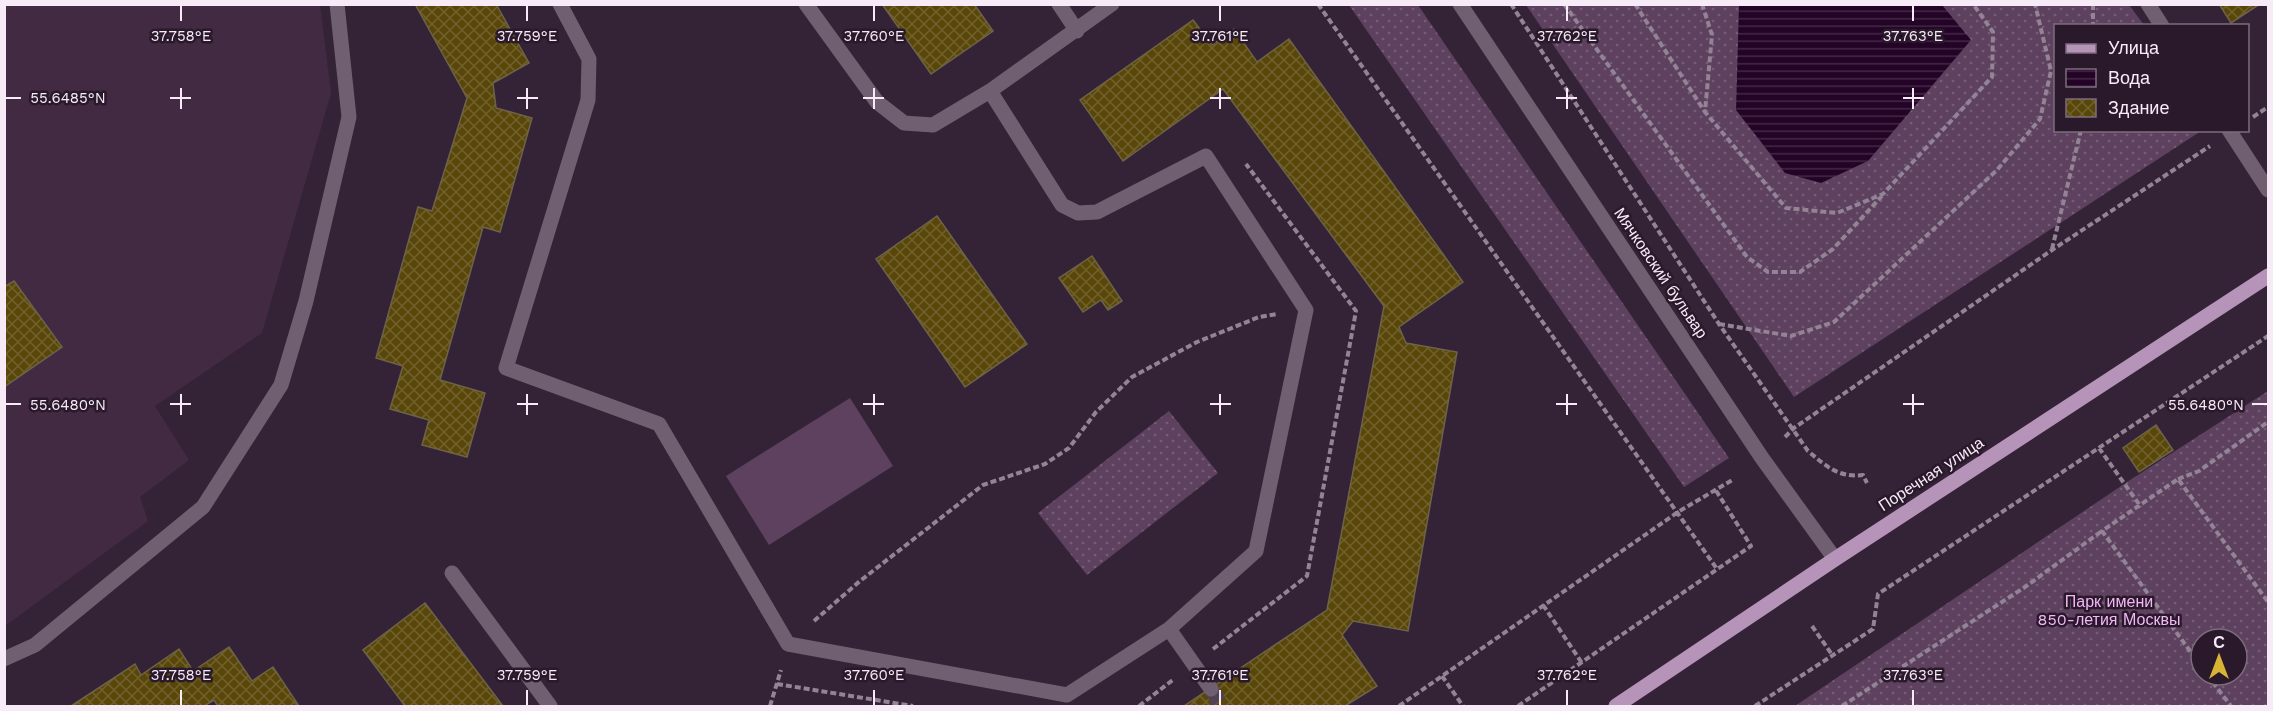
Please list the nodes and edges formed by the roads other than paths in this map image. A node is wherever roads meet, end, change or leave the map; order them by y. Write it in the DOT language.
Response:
graph roads {
  1 [pos="337,4"];
  2 [pos="560,4"];
  3 [pos="806,4"];
  4 [pos="1059,4"];
  5 [pos="1112,4"];
  6 [pos="1460,4"];
  7 [pos="2148,4"];
  8 [pos="2161,24"];
  9 [pos="1077,31"];
  10 [pos="990,91"];
  11 [pos="2231,132"];
  12 [pos="2268,190"];
  13 [pos="2268,276"];
  14 [pos="1835,559"];
  15 [pos="452,573"];
  16 [pos="1169,629"];
  17 [pos="4,659"];
  18 [pos="1211,689"];
  19 [pos="550,706"];
  20 [pos="1616,706"];
  1 -- 17 [label="street"];
  2 -- 16 [label="street"];
  3 -- 10 [label="street"];
  4 -- 9 [label="street"];
  5 -- 9 [label="street"];
  6 -- 14 [label="street, Мячковский бульвар"];
  7 -- 8 [label="street"];
  9 -- 10 [label="street"];
  10 -- 16 [label="street"];
  11 -- 12 [label="street"];
  13 -- 14 [label="main road, Поречная улица"];
  14 -- 20 [label="main road, Поречная улица"];
  15 -- 19 [label="street"];
  16 -- 18 [label="street"];
}
